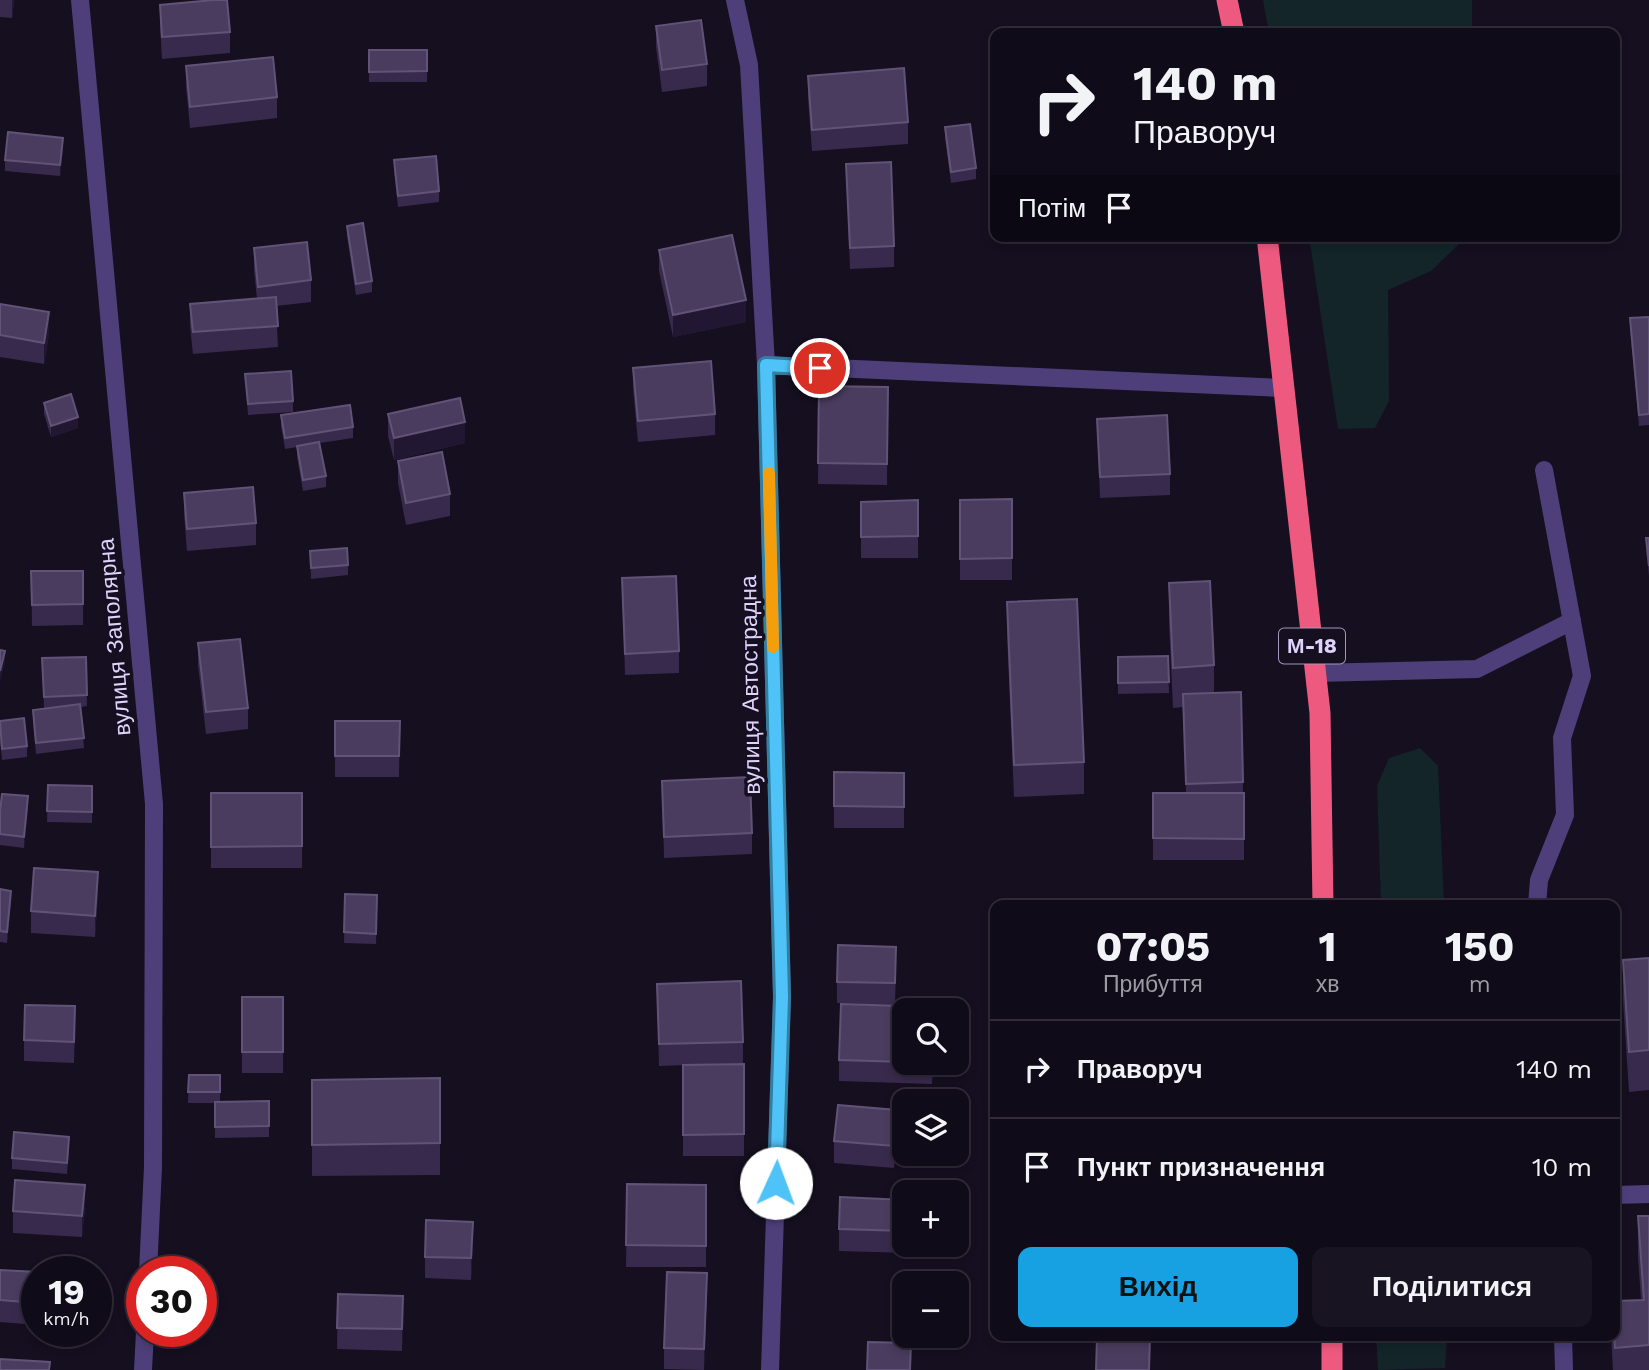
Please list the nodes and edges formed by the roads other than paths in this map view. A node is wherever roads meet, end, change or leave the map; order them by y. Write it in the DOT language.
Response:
graph roads {
  1 [pos="80,0"];
  2 [pos="735,0"];
  3 [pos="1227,0"];
  4 [pos="1233,28"];
  5 [pos="1268,242"];
  6 [pos="766,365"];
  7 [pos="1283,388"];
  8 [pos="1544,470"];
  9 [pos="1572,621"];
  10 [pos="1316,673"];
  11 [pos="1323,900"];
  12 [pos="1537,900"];
  13 [pos="1649,1194"];
  14 [pos="1620,1195"];
  15 [pos="149,1256"];
  16 [pos="1332,1341"];
  17 [pos="1563,1341"];
  18 [pos="145,1347"];
  19 [pos="144,1370"];
  20 [pos="770,1370"];
  21 [pos="1332,1370"];
  22 [pos="1564,1370"];
  1 -- 15 [label="street, вулиця Заполярна"];
  2 -- 6 [label="street, вулиця Автострадна"];
  3 -- 4 [label="highway"];
  5 -- 7 [label="highway, М-18"];
  6 -- 7 [label="street"];
  6 -- 20 [label="street, вулиця Автострадна"];
  7 -- 10 [label="highway, М-18"];
  8 -- 9 [label="street"];
  9 -- 10 [label="street"];
  9 -- 12 [label="street"];
  10 -- 11 [label="highway, М-18"];
  13 -- 14 [label="street"];
  16 -- 21 [label="highway"];
  17 -- 22 [label="street"];
  18 -- 19 [label="street"];
}
